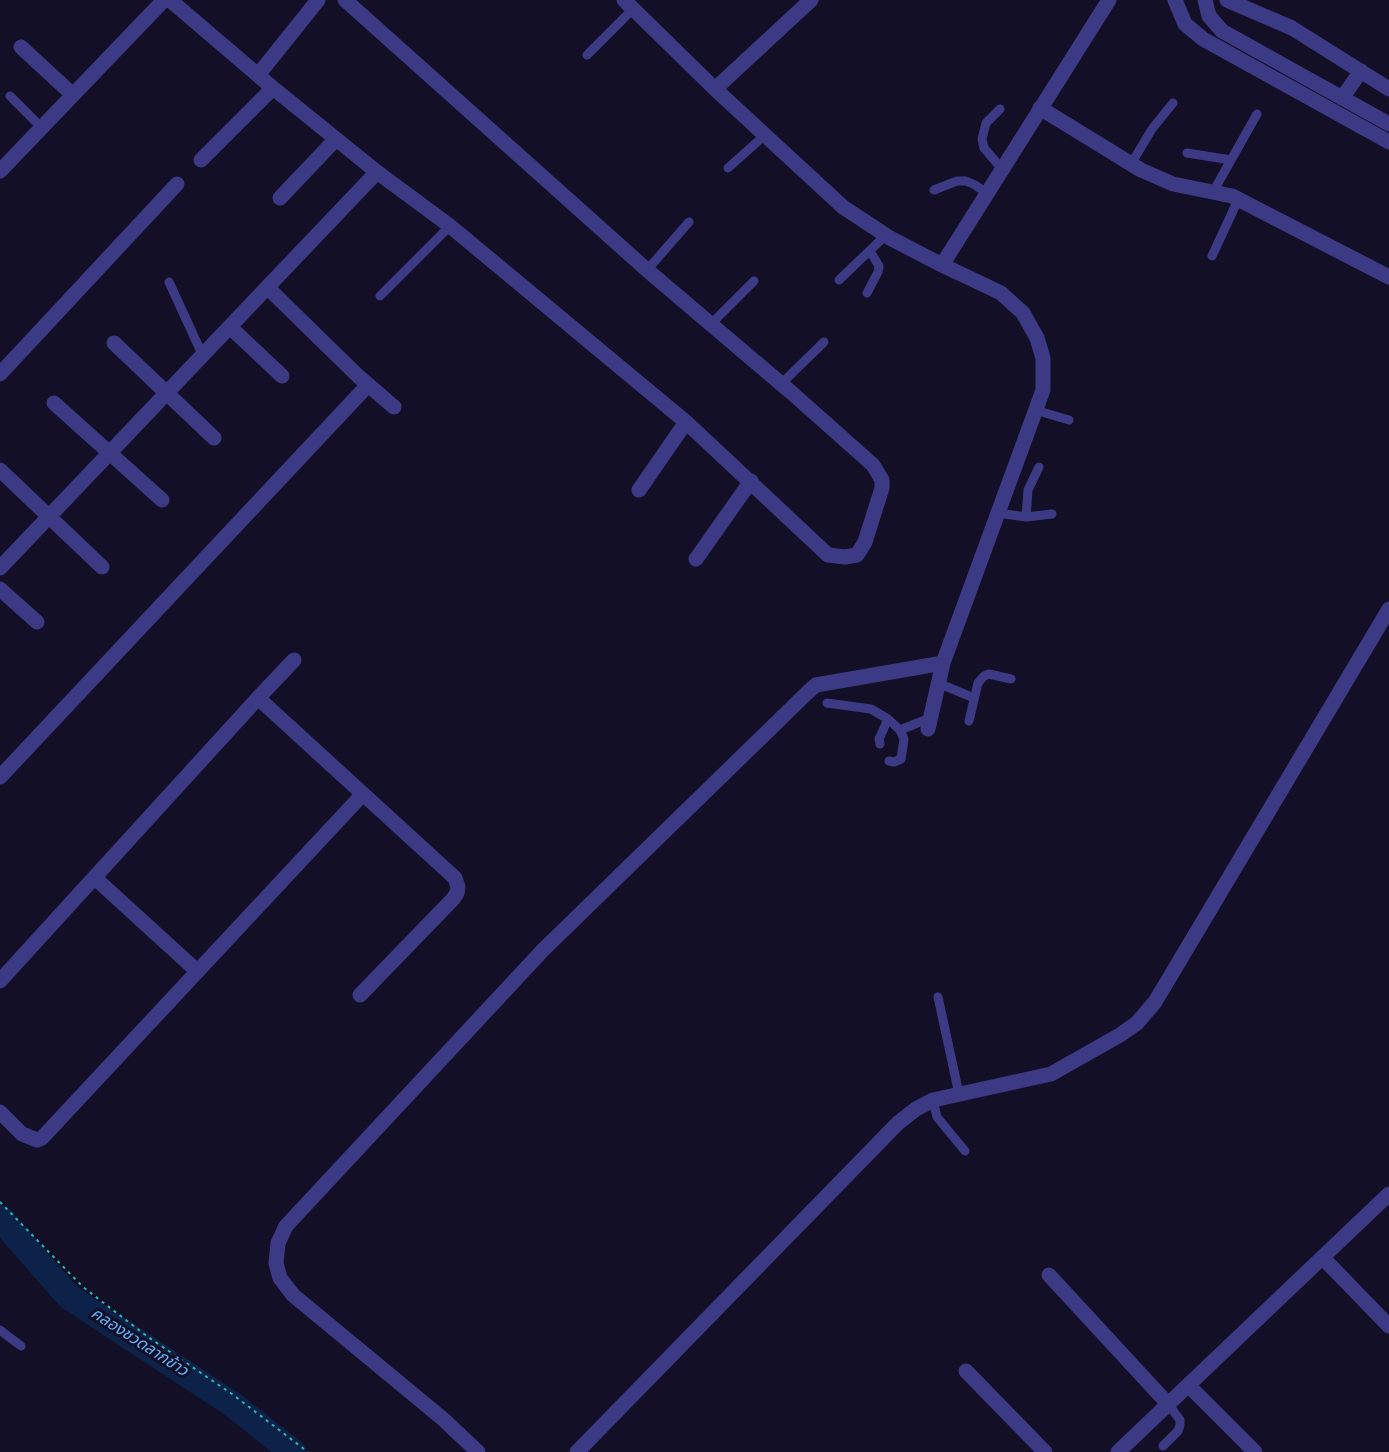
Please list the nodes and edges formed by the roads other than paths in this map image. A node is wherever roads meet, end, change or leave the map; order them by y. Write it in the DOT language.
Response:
graph roads {
  1 [pos="165,0"];
  2 [pos="170,0"];
  3 [pos="318,0"];
  4 [pos="345,0"];
  5 [pos="811,0"];
  6 [pos="1109,0"];
  7 [pos="1175,0"];
  8 [pos="1205,0"];
  9 [pos="1227,0"];
  10 [pos="628,5"];
  11 [pos="21,47"];
  12 [pos="587,55"];
  13 [pos="1361,71"];
  14 [pos="258,75"];
  15 [pos="273,88"];
  16 [pos="715,89"];
  17 [pos="1389,89"];
  18 [pos="73,94"];
  19 [pos="10,96"];
  20 [pos="1342,98"];
  21 [pos="1173,103"];
  22 [pos="1040,108"];
  23 [pos="1000,109"];
  24 [pos="1257,114"];
  25 [pos="1389,124"];
  26 [pos="42,128"];
  27 [pos="765,135"];
  28 [pos="336,139"];
  29 [pos="1389,142"];
  30 [pos="1187,153"];
  31 [pos="201,160"];
  32 [pos="1231,160"];
  33 [pos="1131,164"];
  34 [pos="728,168"];
  35 [pos="1002,169"];
  36 [pos="0,171"];
  37 [pos="377,172"];
  38 [pos="177,184"];
  39 [pos="934,190"];
  40 [pos="1213,192"];
  41 [pos="987,193"];
  42 [pos="280,198"];
  43 [pos="1238,200"];
  44 [pos="689,222"];
  45 [pos="450,226"];
  46 [pos="886,235"];
  47 [pos="870,251"];
  48 [pos="1212,256"];
  49 [pos="942,265"];
  50 [pos="647,270"];
  51 [pos="1389,277"];
  52 [pos="839,280"];
  53 [pos="754,281"];
  54 [pos="169,282"];
  55 [pos="268,288"];
  56 [pos="867,293"];
  57 [pos="380,296"];
  58 [pos="710,325"];
  59 [pos="230,327"];
  60 [pos="824,342"];
  61 [pos="114,343"];
  62 [pos="203,356"];
  63 [pos="0,374"];
  64 [pos="282,376"];
  65 [pos="781,384"];
  66 [pos="368,385"];
  67 [pos="167,393"];
  68 [pos="54,403"];
  69 [pos="394,407"];
  70 [pos="1035,410"];
  71 [pos="1069,420"];
  72 [pos="686,422"];
  73 [pos="214,438"];
  74 [pos="111,452"];
  75 [pos="1039,466"];
  76 [pos="0,470"];
  77 [pos="751,481"];
  78 [pos="639,490"];
  79 [pos="162,500"];
  80 [pos="998,513"];
  81 [pos="1052,514"];
  82 [pos="50,516"];
  83 [pos="1026,517"];
  84 [pos="696,559"];
  85 [pos="102,567"];
  86 [pos="0,568"];
  87 [pos="0,589"];
  88 [pos="1389,609"];
  89 [pos="37,622"];
  90 [pos="294,660"];
  91 [pos="943,663"];
  92 [pos="1011,680"];
  93 [pos="938,683"];
  94 [pos="258,698"];
  95 [pos="974,698"];
  96 [pos="827,703"];
  97 [pos="888,719"];
  98 [pos="969,721"];
  99 [pos="929,723"];
  100 [pos="900,730"];
  101 [pos="880,744"];
  102 [pos="889,761"];
  103 [pos="0,777"];
  104 [pos="363,794"];
  105 [pos="95,878"];
  106 [pos="197,971"];
  107 [pos="0,981"];
  108 [pos="360,995"];
  109 [pos="938,997"];
  110 [pos="959,1094"];
  111 [pos="933,1100"];
  112 [pos="0,1112"];
  113 [pos="965,1151"];
  114 [pos="1389,1194"];
  115 [pos="1323,1258"];
  116 [pos="1049,1275"];
  117 [pos="1389,1326"];
  118 [pos="0,1330"];
  119 [pos="21,1346"];
  120 [pos="966,1371"];
  121 [pos="1189,1386"];
  122 [pos="1169,1405"];
  123 [pos="1163,1446"];
  124 [pos="478,1452"];
  125 [pos="577,1452"];
  126 [pos="1045,1452"];
  127 [pos="1118,1452"];
  128 [pos="1255,1452"];
  1 -- 18 [label="street"];
  2 -- 14 [label="street"];
  3 -- 14 [label="street"];
  4 -- 50 [label="street"];
  5 -- 16 [label="street"];
  6 -- 22 [label="street"];
  7 -- 29 [label="street"];
  8 -- 20 [label="street"];
  9 -- 13 [label="street"];
  10 -- 12 [label="lane"];
  10 -- 16 [label="street"];
  11 -- 18 [label="street"];
  13 -- 17 [label="street"];
  13 -- 20 [label="street"];
  14 -- 15 [label="street"];
  15 -- 28 [label="street"];
  15 -- 31 [label="street"];
  16 -- 27 [label="street"];
  18 -- 26 [label="street"];
  19 -- 26 [label="lane"];
  20 -- 25 [label="street"];
  21 -- 33 [label="lane"];
  22 -- 33 [label="street"];
  22 -- 35 [label="street"];
  23 -- 35 [label="lane"];
  24 -- 32 [label="lane"];
  26 -- 36 [label="street"];
  27 -- 34 [label="lane"];
  27 -- 46 [label="street"];
  28 -- 37 [label="street"];
  28 -- 42 [label="street"];
  30 -- 32 [label="lane"];
  32 -- 40 [label="lane"];
  33 -- 40 [label="street"];
  35 -- 41 [label="street"];
  37 -- 45 [label="street"];
  37 -- 55 [label="street"];
  38 -- 63 [label="street"];
  39 -- 41 [label="lane"];
  40 -- 43 [label="street"];
  41 -- 49 [label="street"];
  43 -- 48 [label="lane"];
  43 -- 51 [label="street"];
  44 -- 50 [label="lane"];
  45 -- 57 [label="lane"];
  45 -- 72 [label="street"];
  46 -- 47 [label="lane"];
  46 -- 49 [label="street"];
  47 -- 52 [label="lane"];
  47 -- 56 [label="lane"];
  49 -- 70 [label="street"];
  50 -- 58 [label="street"];
  53 -- 58 [label="lane"];
  54 -- 62 [label="lane"];
  55 -- 59 [label="street"];
  55 -- 66 [label="street"];
  58 -- 65 [label="street"];
  59 -- 62 [label="street"];
  59 -- 64 [label="street"];
  60 -- 65 [label="lane"];
  61 -- 67 [label="street"];
  62 -- 67 [label="street"];
  65 -- 77 [label="street"];
  66 -- 69 [label="street"];
  66 -- 103 [label="street"];
  67 -- 73 [label="street"];
  67 -- 74 [label="street"];
  68 -- 74 [label="street"];
  70 -- 71 [label="lane"];
  70 -- 80 [label="street"];
  72 -- 77 [label="street"];
  72 -- 78 [label="street"];
  74 -- 79 [label="street"];
  74 -- 82 [label="street"];
  75 -- 83 [label="lane"];
  76 -- 82 [label="street"];
  77 -- 84 [label="street"];
  80 -- 83 [label="lane"];
  80 -- 91 [label="street"];
  81 -- 83 [label="lane"];
  82 -- 85 [label="street"];
  82 -- 86 [label="street"];
  87 -- 89 [label="street"];
  88 -- 110 [label="street"];
  90 -- 94 [label="street"];
  91 -- 93 [label="street"];
  91 -- 124 [label="street"];
  92 -- 95 [label="lane"];
  93 -- 95 [label="lane"];
  93 -- 99 [label="street"];
  94 -- 104 [label="street"];
  94 -- 105 [label="street"];
  95 -- 98 [label="lane"];
  96 -- 97 [label="lane"];
  97 -- 100 [label="lane"];
  97 -- 101 [label="lane"];
  99 -- 100 [label="lane"];
  100 -- 102 [label="lane"];
  104 -- 106 [label="street"];
  104 -- 108 [label="street"];
  105 -- 106 [label="street"];
  105 -- 107 [label="street"];
  106 -- 112 [label="street"];
  109 -- 110 [label="lane"];
  110 -- 111 [label="street"];
  111 -- 113 [label="lane"];
  111 -- 125 [label="street"];
  114 -- 115 [label="street"];
  115 -- 117 [label="street"];
  115 -- 121 [label="street"];
  116 -- 122 [label="street"];
  118 -- 119 [label="lane"];
  120 -- 126 [label="street"];
  121 -- 122 [label="street"];
  121 -- 128 [label="street"];
  122 -- 123 [label="lane"];
  122 -- 127 [label="street"];
}
